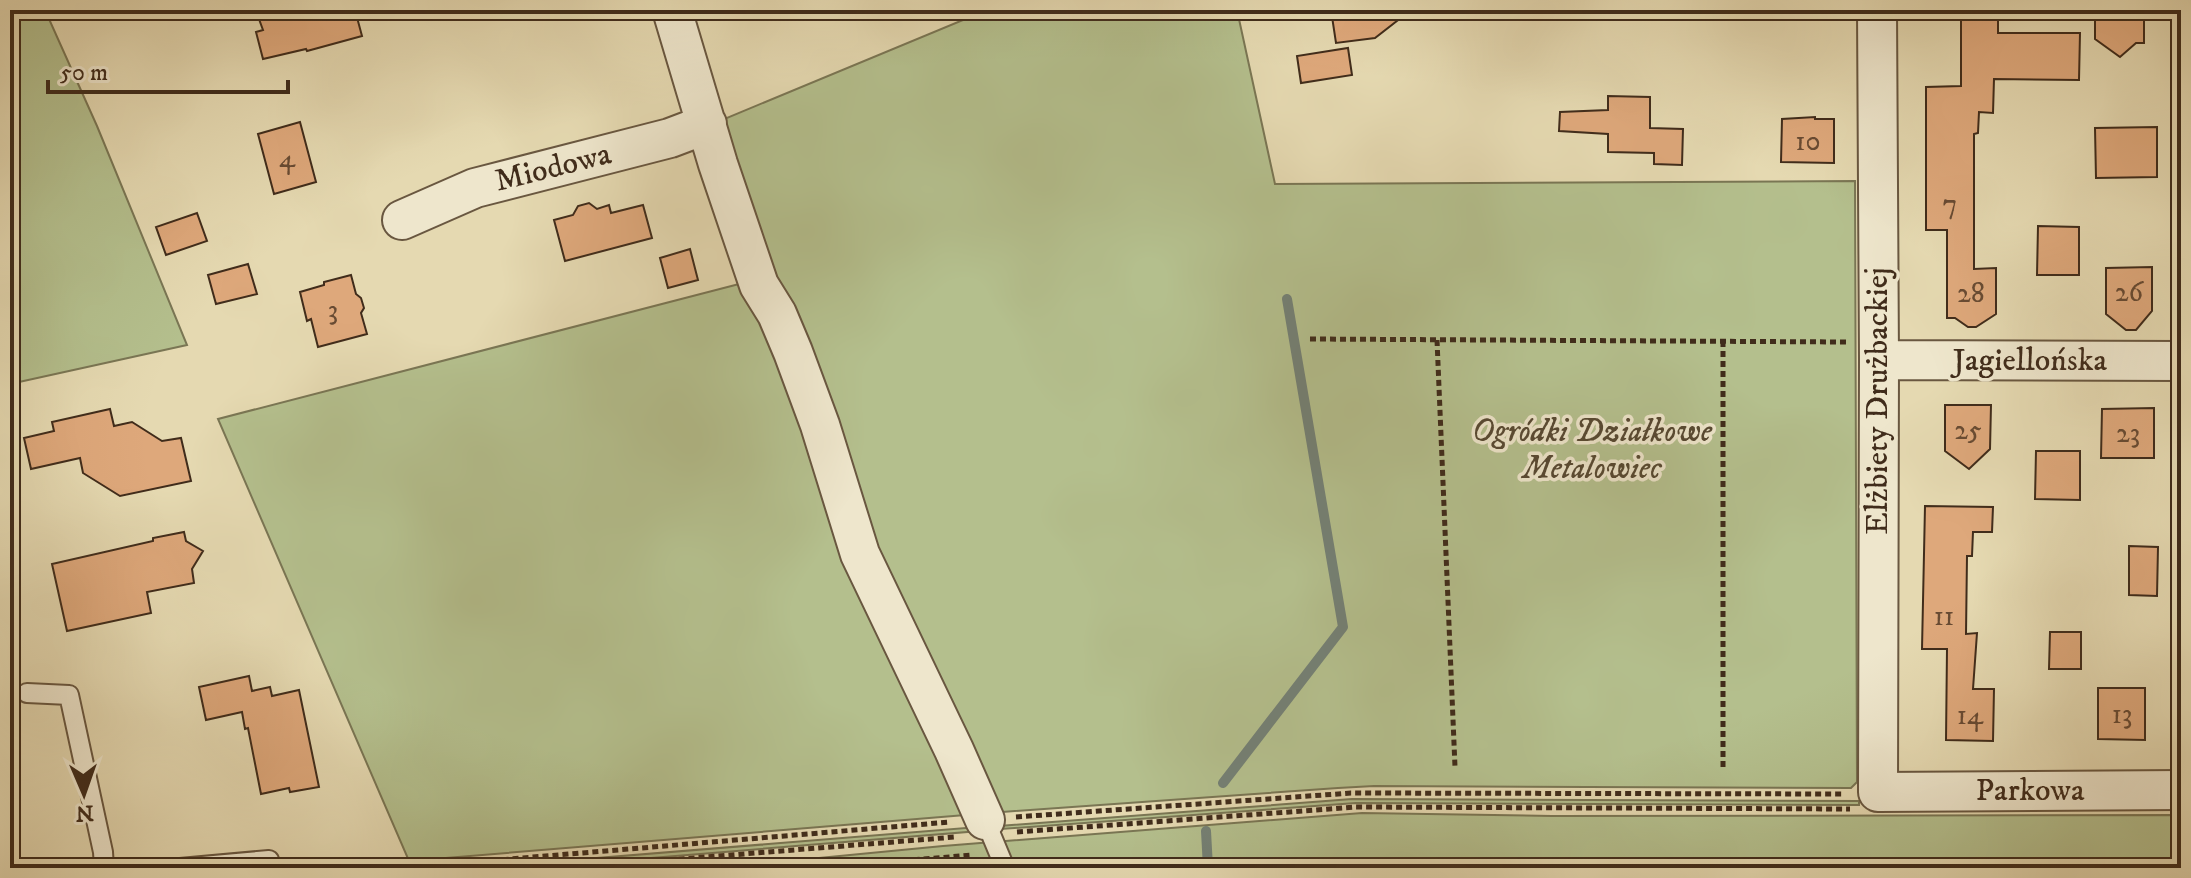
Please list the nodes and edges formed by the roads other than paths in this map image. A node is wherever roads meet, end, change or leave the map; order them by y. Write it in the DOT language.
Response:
graph roads {
  1 [pos="672,10"];
  2 [pos="1877,10"];
  3 [pos="707,124"];
  4 [pos="402,220"];
  5 [pos="1879,351"];
  6 [pos="2181,361"];
  7 [pos="27,693"];
  8 [pos="2181,790"];
  9 [pos="1871,801"];
  10 [pos="994,844"];
  11 [pos="269,860"];
  12 [pos="104,868"];
  13 [pos="180,868"];
  1 -- 3 [label="street"];
  2 -- 5 [label="street, Elżbiety Drużbackiej"];
  3 -- 4 [label="street, Miodowa"];
  3 -- 10 [label="street"];
  5 -- 6 [label="street, Jagiellońska"];
  5 -- 9 [label="street, Elżbiety Drużbackiej"];
  7 -- 12 [label="lane"];
  8 -- 9 [label="street, Parkowa"];
  11 -- 13 [label="lane"];
}
